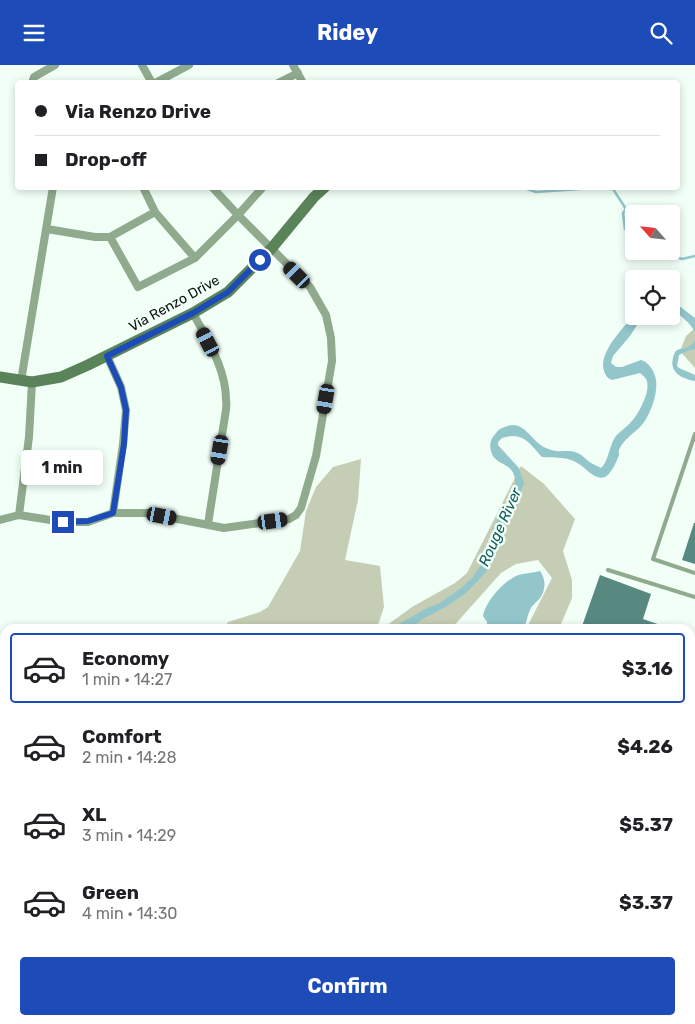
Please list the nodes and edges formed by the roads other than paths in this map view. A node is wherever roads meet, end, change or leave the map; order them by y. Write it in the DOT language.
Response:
graph roads {
  1 [pos="55,65"];
  2 [pos="142,65"];
  3 [pos="189,65"];
  4 [pos="294,65"];
  5 [pos="298,73"];
  6 [pos="33,80"];
  7 [pos="151,80"];
  8 [pos="159,80"];
  9 [pos="284,80"];
  10 [pos="302,80"];
  11 [pos="53,190"];
  12 [pos="144,190"];
  13 [pos="215,190"];
  14 [pos="261,190"];
  15 [pos="322,190"];
  16 [pos="155,211"];
  17 [pos="238,215"];
  18 [pos="47,229"];
  19 [pos="110,237"];
  20 [pos="271,249"];
  21 [pos="195,258"];
  22 [pos="193,313"];
  23 [pos="107,356"];
  24 [pos="0,377"];
  25 [pos="26,381"];
  26 [pos="695,434"];
  27 [pos="113,513"];
  28 [pos="19,515"];
  29 [pos="0,520"];
  30 [pos="208,524"];
  31 [pos="608,570"];
  32 [pos="695,573"];
  33 [pos="695,597"];
  1 -- 6 [label="street"];
  2 -- 7 [label="street"];
  3 -- 8 [label="street"];
  4 -- 5 [label="street"];
  5 -- 9 [label="street"];
  5 -- 10 [label="street"];
  11 -- 18 [label="street"];
  12 -- 16 [label="street"];
  13 -- 17 [label="street"];
  14 -- 17 [label="street"];
  15 -- 20 [label="street, Via Renzo Drive"];
  16 -- 19 [label="street"];
  16 -- 21 [label="street"];
  17 -- 20 [label="street"];
  17 -- 21 [label="street"];
  18 -- 19 [label="street"];
  18 -- 25 [label="street"];
  19 -- 21 [label="street"];
  20 -- 22 [label="street, Via Renzo Drive"];
  20 -- 30 [label="street"];
  22 -- 23 [label="street, Via Renzo Drive"];
  22 -- 30 [label="street"];
  23 -- 25 [label="street, Via Renzo Drive"];
  23 -- 27 [label="street"];
  24 -- 25 [label="street, Via Renzo Drive"];
  25 -- 28 [label="street"];
  26 -- 32 [label="lane"];
  27 -- 28 [label="street"];
  27 -- 30 [label="street"];
  28 -- 29 [label="street"];
  31 -- 33 [label="lane"];
}
